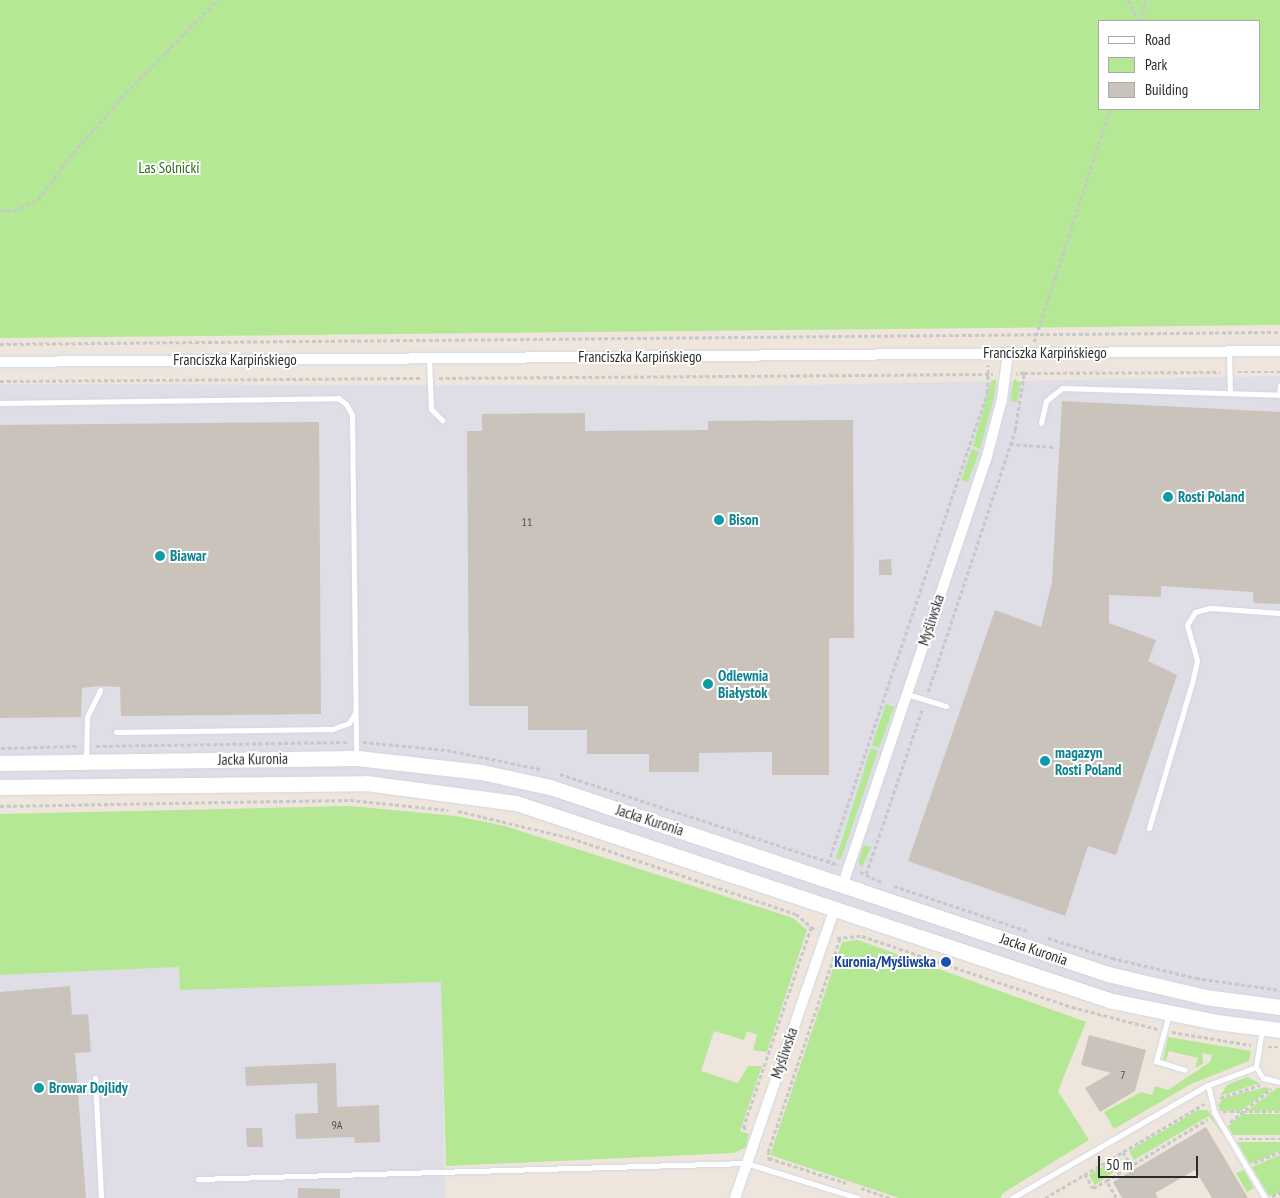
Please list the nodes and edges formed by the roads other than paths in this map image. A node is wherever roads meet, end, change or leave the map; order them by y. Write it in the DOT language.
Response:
graph roads {
  1 [pos="1229,351"];
  2 [pos="1280,351"];
  3 [pos="1008,353"];
  4 [pos="429,358"];
  5 [pos="0,362"];
  6 [pos="1280,385"];
  7 [pos="1230,393"];
  8 [pos="1279,395"];
  9 [pos="0,403"];
  10 [pos="442,420"];
  11 [pos="1041,423"];
  12 [pos="1280,614"];
  13 [pos="100,690"];
  14 [pos="907,694"];
  15 [pos="946,706"];
  16 [pos="355,713"];
  17 [pos="116,732"];
  18 [pos="356,758"];
  19 [pos="86,761"];
  20 [pos="0,763"];
  21 [pos="0,787"];
  22 [pos="1149,828"];
  23 [pos="843,884"];
  24 [pos="835,908"];
  25 [pos="1280,1007"];
  26 [pos="1169,1014"];
  27 [pos="1262,1028"];
  28 [pos="1280,1030"];
  29 [pos="1256,1067"];
  30 [pos="1185,1070"];
  31 [pos="95,1078"];
  32 [pos="1280,1082"];
  33 [pos="1208,1085"];
  34 [pos="746,1162"];
  35 [pos="198,1179"];
  36 [pos="101,1198"];
  37 [pos="735,1198"];
  38 [pos="858,1198"];
  39 [pos="1012,1198"];
  40 [pos="1265,1198"];
  1 -- 2 [label="street, Franciszka Karpińskiego"];
  1 -- 3 [label="street, Franciszka Karpińskiego"];
  1 -- 7 [label="lane"];
  3 -- 4 [label="street, Franciszka Karpińskiego"];
  3 -- 14 [label="street, Myśliwska"];
  4 -- 5 [label="street, Franciszka Karpińskiego"];
  4 -- 10 [label="lane"];
  6 -- 8 [label="lane"];
  7 -- 8 [label="lane"];
  7 -- 11 [label="lane"];
  9 -- 16 [label="lane"];
  12 -- 22 [label="lane"];
  13 -- 19 [label="lane"];
  14 -- 15 [label="lane"];
  14 -- 23 [label="street, Myśliwska"];
  16 -- 17 [label="lane"];
  16 -- 18 [label="lane"];
  18 -- 19 [label="main road, Jacka Kuronia"];
  18 -- 23 [label="main road, Jacka Kuronia"];
  19 -- 20 [label="main road, Jacka Kuronia"];
  21 -- 24 [label="main road, Jacka Kuronia"];
  23 -- 24 [label="main road"];
  23 -- 25 [label="main road, Jacka Kuronia"];
  24 -- 26 [label="main road, Jacka Kuronia"];
  24 -- 34 [label="street, Myśliwska"];
  26 -- 27 [label="main road, Jacka Kuronia"];
  26 -- 30 [label="lane"];
  27 -- 28 [label="main road, Jacka Kuronia"];
  27 -- 29 [label="lane"];
  29 -- 32 [label="lane"];
  29 -- 33 [label="lane"];
  31 -- 36 [label="lane"];
  33 -- 39 [label="lane"];
  33 -- 40 [label="lane"];
  34 -- 35 [label="lane"];
  34 -- 37 [label="street, Myśliwska"];
  34 -- 38 [label="lane"];
}
